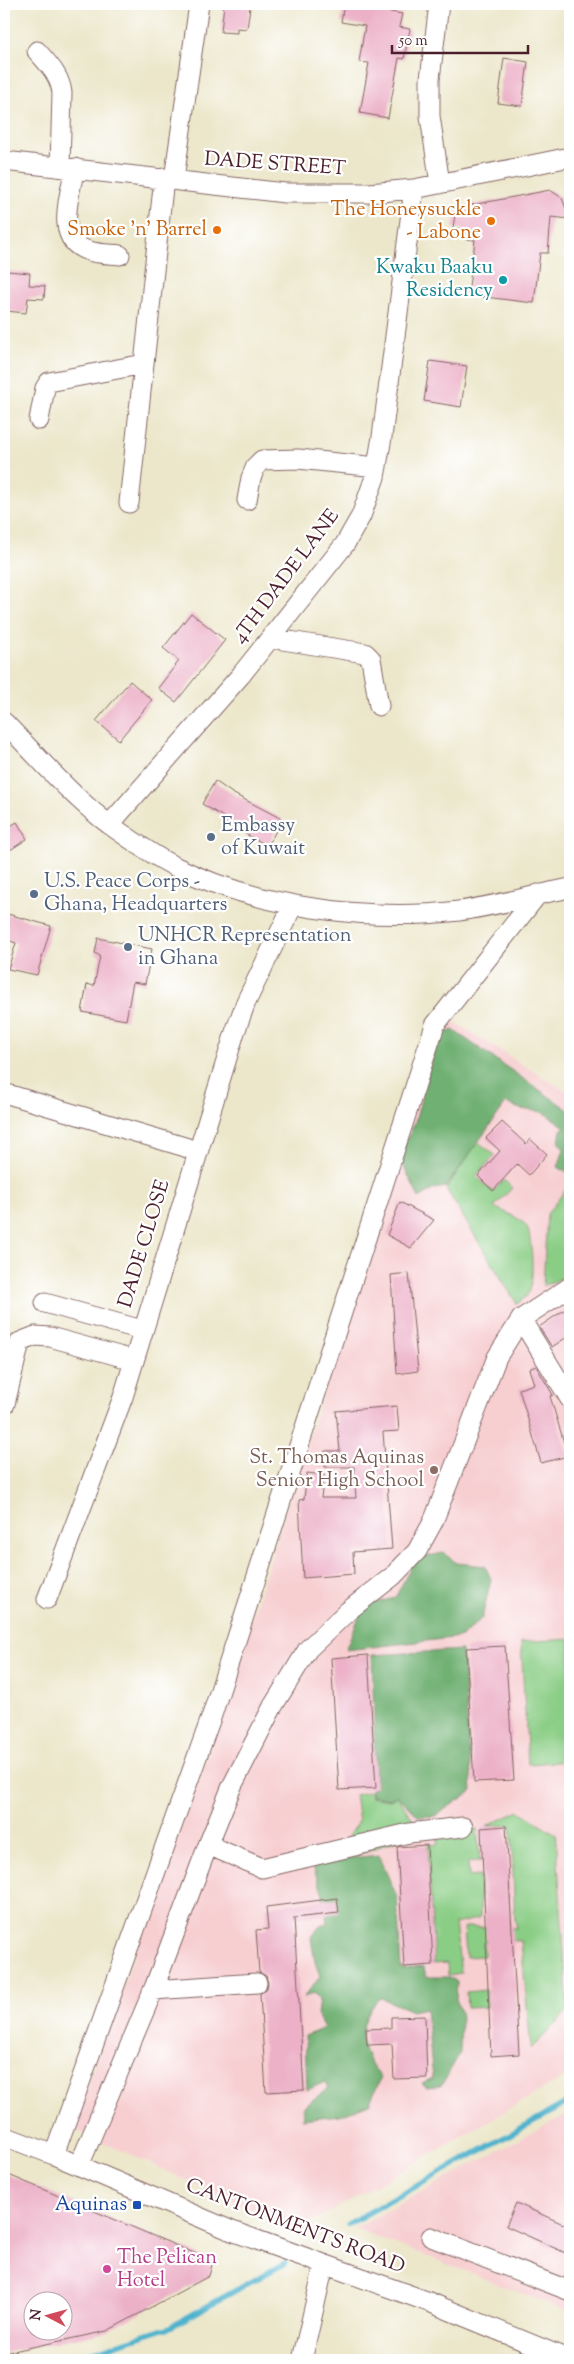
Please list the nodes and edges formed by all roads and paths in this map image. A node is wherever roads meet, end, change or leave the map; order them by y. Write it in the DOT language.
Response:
graph roads {
  1 [pos="199,4"];
  2 [pos="439,4"];
  3 [pos="37,51"];
  4 [pos="570,157"];
  5 [pos="4,161"];
  6 [pos="67,168"];
  7 [pos="169,178"];
  8 [pos="440,184"];
  9 [pos="414,189"];
  10 [pos="120,255"];
  11 [pos="144,364"];
  12 [pos="38,420"];
  13 [pos="377,467"];
  14 [pos="247,500"];
  15 [pos="129,503"];
  16 [pos="270,638"];
  17 [pos="379,706"];
  18 [pos="4,722"];
  19 [pos="110,824"];
  20 [pos="570,888"];
  21 [pos="538,894"];
  22 [pos="292,905"];
  23 [pos="4,1093"];
  24 [pos="196,1152"];
  25 [pos="570,1288"];
  26 [pos="45,1303"];
  27 [pos="521,1319"];
  28 [pos="142,1330"];
  29 [pos="133,1360"];
  30 [pos="570,1399"];
  31 [pos="6,1404"];
  32 [pos="47,1599"];
  33 [pos="463,1826"];
  34 [pos="208,1845"];
  35 [pos="257,1984"];
  36 [pos="153,1990"];
  37 [pos="6,2141"];
  38 [pos="54,2155"];
  39 [pos="79,2166"];
  40 [pos="431,2237"];
  41 [pos="324,2265"];
  42 [pos="570,2291"];
  43 [pos="570,2359"];
  44 [pos="302,2360"];
  1 -- 7 [label="street"];
  2 -- 8 [label="street"];
  3 -- 6 [label="street"];
  4 -- 8 [label="street, DADE STREET"];
  5 -- 6 [label="street, DADE STREET"];
  6 -- 7 [label="street, DADE STREET"];
  6 -- 10 [label="street"];
  7 -- 9 [label="street, DADE STREET"];
  7 -- 11 [label="street"];
  8 -- 9 [label="street, DADE STREET"];
  9 -- 13 [label="street, 4TH DADE LANE"];
  11 -- 12 [label="street"];
  11 -- 15 [label="street"];
  13 -- 14 [label="street"];
  13 -- 16 [label="street, 4TH DADE LANE"];
  16 -- 17 [label="street"];
  16 -- 19 [label="street, 4TH DADE LANE"];
  18 -- 19 [label="street"];
  19 -- 22 [label="street"];
  20 -- 21 [label="street"];
  21 -- 22 [label="street"];
  21 -- 38 [label="street"];
  22 -- 24 [label="street, DADE CLOSE"];
  23 -- 24 [label="street"];
  24 -- 28 [label="street, DADE CLOSE"];
  25 -- 27 [label="street"];
  26 -- 28 [label="street"];
  27 -- 30 [label="street"];
  27 -- 34 [label="street"];
  28 -- 29 [label="street, DADE CLOSE"];
  29 -- 31 [label="street"];
  29 -- 32 [label="street, DADE CLOSE"];
  33 -- 34 [label="street"];
  34 -- 36 [label="street"];
  35 -- 36 [label="street"];
  36 -- 39 [label="street"];
  37 -- 38 [label="street, CANTONMENTS ROAD"];
  38 -- 39 [label="street, CANTONMENTS ROAD"];
  39 -- 41 [label="street, CANTONMENTS ROAD"];
  40 -- 42 [label="street"];
  41 -- 43 [label="street, CANTONMENTS ROAD"];
  41 -- 44 [label="street"];
}
